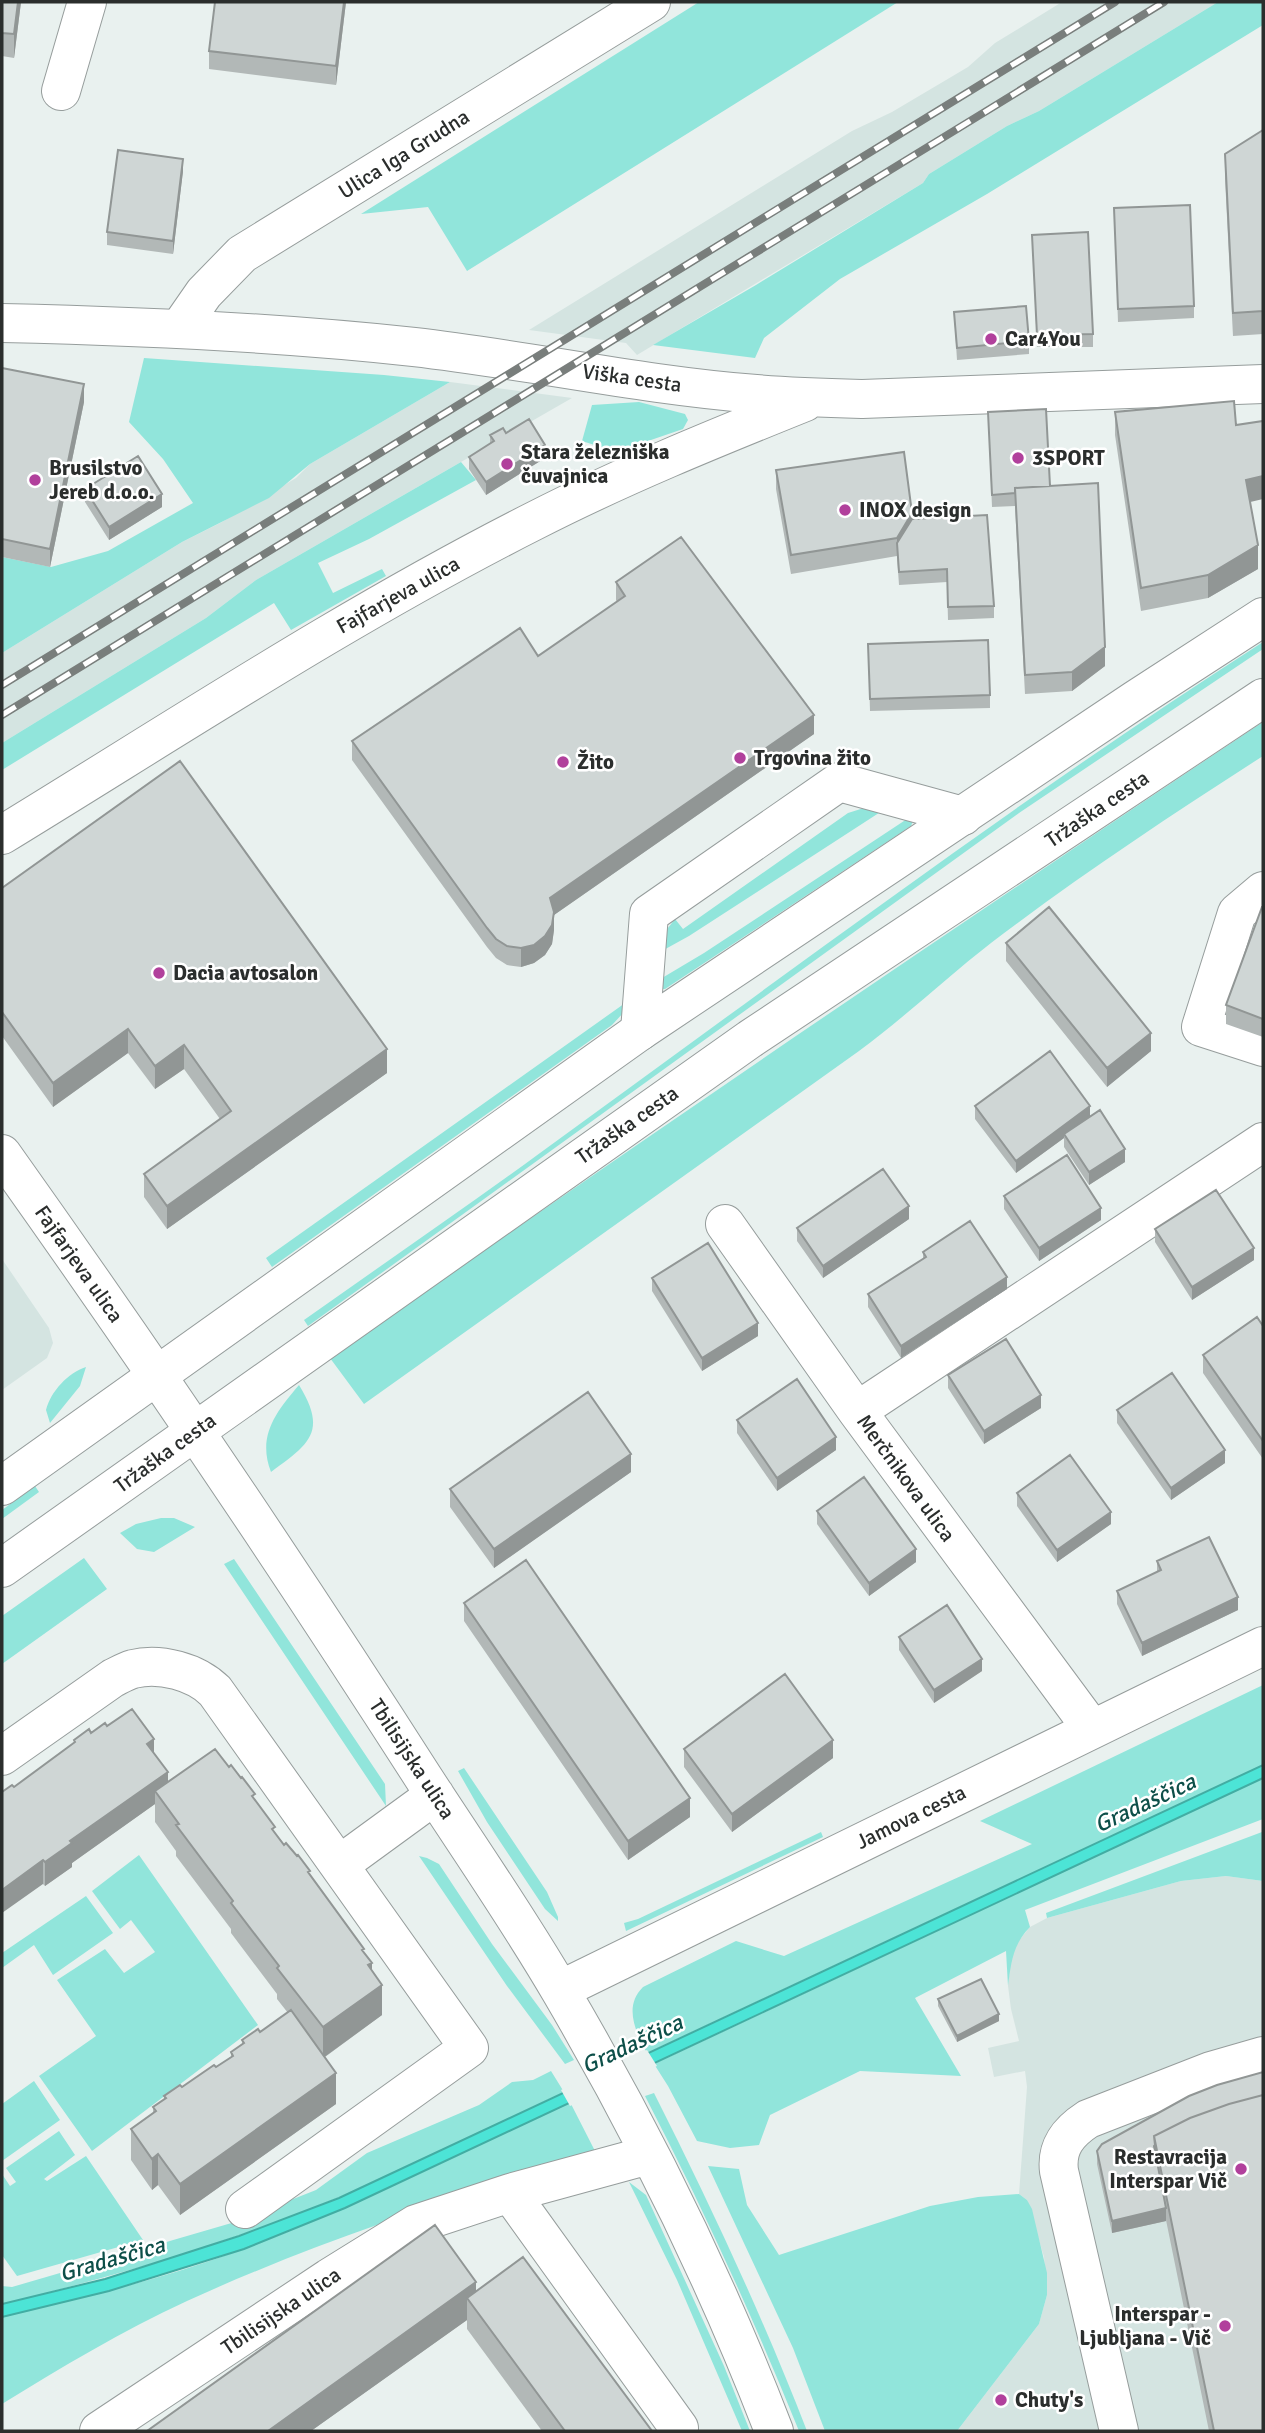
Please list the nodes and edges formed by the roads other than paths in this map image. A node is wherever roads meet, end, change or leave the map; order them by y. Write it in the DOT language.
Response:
graph roads {
  1 [pos="87,2"];
  2 [pos="651,2"];
  3 [pos="61,91"];
  4 [pos="2,323"];
  5 [pos="179,329"];
  6 [pos="1263,384"];
  7 [pos="816,398"];
  8 [pos="1263,617"];
  9 [pos="1263,698"];
  10 [pos="963,816"];
  11 [pos="2,835"];
  12 [pos="1263,891"];
  13 [pos="640,1031"];
  14 [pos="1263,1047"];
  15 [pos="1263,1142"];
  16 [pos="2,1154"];
  17 [pos="725,1224"];
  18 [pos="156,1376"];
  19 [pos="857,1411"];
  20 [pos="194,1432"];
  21 [pos="2,1486"];
  22 [pos="2,1568"];
  23 [pos="1263,1646"];
  24 [pos="1092,1729"];
  25 [pos="2,1756"];
  26 [pos="435,1796"];
  27 [pos="339,1865"];
  28 [pos="560,1990"];
  29 [pos="1263,2056"];
  30 [pos="649,2155"];
  31 [pos="510,2193"];
  32 [pos="245,2208"];
  33 [pos="679,2428"];
  34 [pos="99,2431"];
  35 [pos="774,2431"];
  36 [pos="1119,2431"];
  1 -- 3 [label="street"];
  2 -- 5 [label="street, Ulica Iga Grudna"];
  4 -- 5 [label="street, Viška cesta"];
  5 -- 7 [label="street, Viška cesta"];
  6 -- 7 [label="street, Viška cesta"];
  7 -- 11 [label="street, Fajfarjeva ulica"];
  8 -- 10 [label="street"];
  9 -- 20 [label="street, Tržaška cesta"];
  10 -- 13 [label="street"];
  10 -- 13 [label="street"];
  12 -- 14 [label="street"];
  13 -- 18 [label="street"];
  15 -- 19 [label="street"];
  16 -- 18 [label="street, Fajfarjeva ulica"];
  17 -- 19 [label="street, Merčnikova ulica"];
  18 -- 20 [label="street, Tbilisijska ulica"];
  18 -- 21 [label="street"];
  19 -- 24 [label="street, Merčnikova ulica"];
  20 -- 22 [label="street, Tržaška cesta"];
  20 -- 26 [label="street, Tbilisijska ulica"];
  23 -- 24 [label="street, Jamova cesta"];
  24 -- 28 [label="street, Jamova cesta"];
  25 -- 27 [label="street"];
  26 -- 27 [label="street"];
  26 -- 28 [label="street, Tbilisijska ulica"];
  27 -- 32 [label="street"];
  28 -- 30 [label="street, Tbilisijska ulica"];
  29 -- 36 [label="street"];
  30 -- 31 [label="street, Tbilisijska ulica"];
  30 -- 35 [label="street, Tbilisijska ulica"];
  31 -- 33 [label="street"];
  31 -- 34 [label="street, Tbilisijska ulica"];
}
